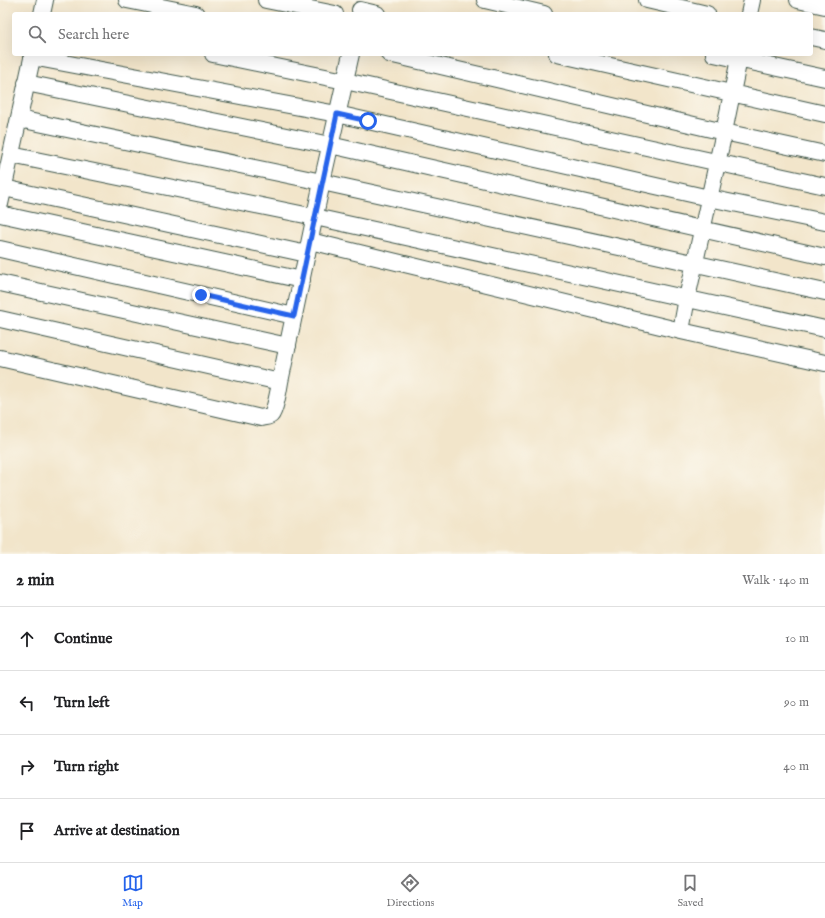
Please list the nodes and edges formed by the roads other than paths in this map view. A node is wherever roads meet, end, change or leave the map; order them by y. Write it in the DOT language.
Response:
graph roads {
  1 [pos="45,0"];
  2 [pos="127,0"];
  3 [pos="266,0"];
  4 [pos="485,0"];
  5 [pos="647,0"];
  6 [pos="752,0"];
  7 [pos="798,0"];
  8 [pos="825,6"];
  9 [pos="360,8"];
  10 [pos="42,12"];
  11 [pos="186,12"];
  12 [pos="325,12"];
  13 [pos="371,12"];
  14 [pos="536,12"];
  15 [pos="698,12"];
  16 [pos="749,12"];
  17 [pos="813,37"];
  18 [pos="825,40"];
  19 [pos="33,56"];
  20 [pos="38,56"];
  21 [pos="223,56"];
  22 [pos="350,56"];
  23 [pos="398,56"];
  24 [pos="566,56"];
  25 [pos="739,57"];
  26 [pos="825,78"];
  27 [pos="345,81"];
  28 [pos="26,83"];
  29 [pos="732,93"];
  30 [pos="337,114"];
  31 [pos="825,114"];
  32 [pos="19,119"];
  33 [pos="724,132"];
  34 [pos="330,146"];
  35 [pos="825,154"];
  36 [pos="11,155"];
  37 [pos="717,162"];
  38 [pos="322,182"];
  39 [pos="825,186"];
  40 [pos="4,188"];
  41 [pos="708,198"];
  42 [pos="0,204"];
  43 [pos="0,214"];
  44 [pos="315,217"];
  45 [pos="825,222"];
  46 [pos="702,230"];
  47 [pos="309,248"];
  48 [pos="0,249"];
  49 [pos="825,257"];
  50 [pos="694,263"];
  51 [pos="302,280"];
  52 [pos="0,283"];
  53 [pos="825,292"];
  54 [pos="687,298"];
  55 [pos="294,316"];
  56 [pos="0,318"];
  57 [pos="825,329"];
  58 [pos="681,331"];
  59 [pos="288,346"];
  60 [pos="0,358"];
  61 [pos="825,363"];
  62 [pos="280,382"];
  1 -- 10 [label="lane"];
  2 -- 11 [label="lane"];
  3 -- 12 [label="lane"];
  4 -- 14 [label="lane"];
  5 -- 15 [label="lane"];
  6 -- 16 [label="lane"];
  7 -- 8 [label="lane"];
  9 -- 13 [label="lane"];
  17 -- 18 [label="lane"];
  19 -- 28 [label="lane"];
  20 -- 30 [label="lane"];
  21 -- 27 [label="lane"];
  22 -- 27 [label="lane"];
  23 -- 33 [label="lane"];
  24 -- 29 [label="lane"];
  25 -- 26 [label="lane"];
  25 -- 29 [label="lane"];
  27 -- 30 [label="lane"];
  27 -- 37 [label="lane"];
  28 -- 32 [label="lane"];
  28 -- 34 [label="lane"];
  29 -- 31 [label="lane"];
  29 -- 33 [label="lane"];
  30 -- 34 [label="lane"];
  30 -- 41 [label="lane"];
  32 -- 36 [label="lane"];
  32 -- 38 [label="lane"];
  33 -- 35 [label="lane"];
  33 -- 37 [label="lane"];
  34 -- 38 [label="lane"];
  34 -- 46 [label="lane"];
  36 -- 40 [label="lane"];
  36 -- 44 [label="lane"];
  37 -- 39 [label="lane"];
  37 -- 41 [label="lane"];
  38 -- 44 [label="lane"];
  38 -- 50 [label="lane"];
  40 -- 42 [label="lane"];
  40 -- 47 [label="lane"];
  41 -- 45 [label="lane"];
  41 -- 46 [label="lane"];
  43 -- 51 [label="lane"];
  44 -- 47 [label="lane"];
  44 -- 54 [label="lane"];
  46 -- 49 [label="lane"];
  46 -- 50 [label="lane"];
  47 -- 51 [label="lane"];
  47 -- 58 [label="lane"];
  48 -- 55 [label="lane"];
  50 -- 53 [label="lane"];
  50 -- 54 [label="lane"];
  51 -- 55 [label="lane"];
  52 -- 59 [label="lane"];
  54 -- 57 [label="lane"];
  54 -- 58 [label="lane"];
  55 -- 59 [label="lane"];
  56 -- 62 [label="lane"];
  58 -- 61 [label="lane"];
  59 -- 62 [label="lane"];
  60 -- 62 [label="lane"];
}
